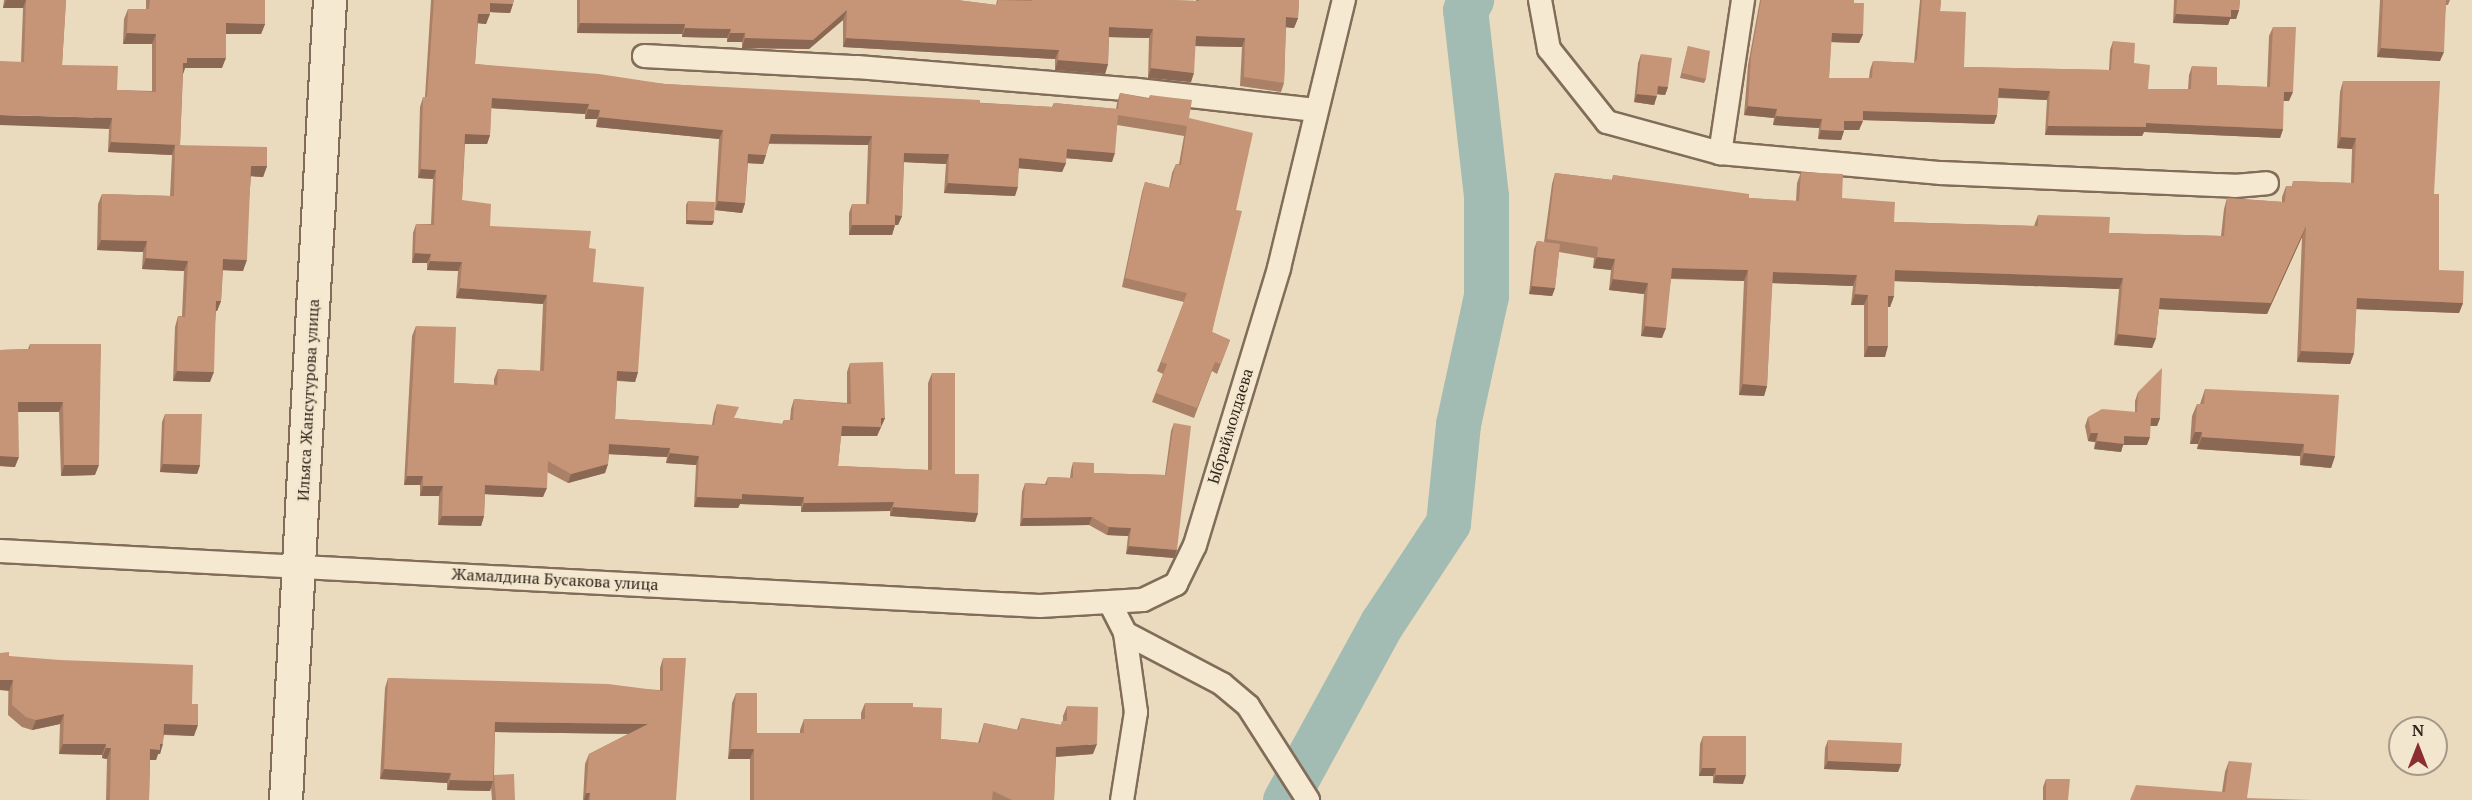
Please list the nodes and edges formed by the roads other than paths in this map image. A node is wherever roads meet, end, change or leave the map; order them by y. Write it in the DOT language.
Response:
graph roads {
  1 [pos="330,0"];
  2 [pos="1344,0"];
  3 [pos="1540,0"];
  4 [pos="1743,0"];
  5 [pos="644,56"];
  6 [pos="1316,110"];
  7 [pos="1720,153"];
  8 [pos="2267,183"];
  9 [pos="0,551"];
  10 [pos="299,565"];
  11 [pos="1110,603"];
  12 [pos="1125,633"];
  13 [pos="286,800"];
  14 [pos="1122,800"];
  15 [pos="1308,800"];
  1 -- 10 [label="street, Ильяса Жансугурова улица"];
  2 -- 6 [label="street, Ыбраймолдаева"];
  3 -- 7 [label="street"];
  4 -- 7 [label="street"];
  5 -- 6 [label="street"];
  6 -- 11 [label="street, Ыбраймолдаева"];
  7 -- 8 [label="street"];
  9 -- 10 [label="street, Жамалдина Бусакова улица"];
  10 -- 11 [label="street, Жамалдина Бусакова улица"];
  10 -- 13 [label="street, Ильяса Жансугурова улица"];
  11 -- 12 [label="street"];
  12 -- 14 [label="street"];
  12 -- 15 [label="street"];
}
